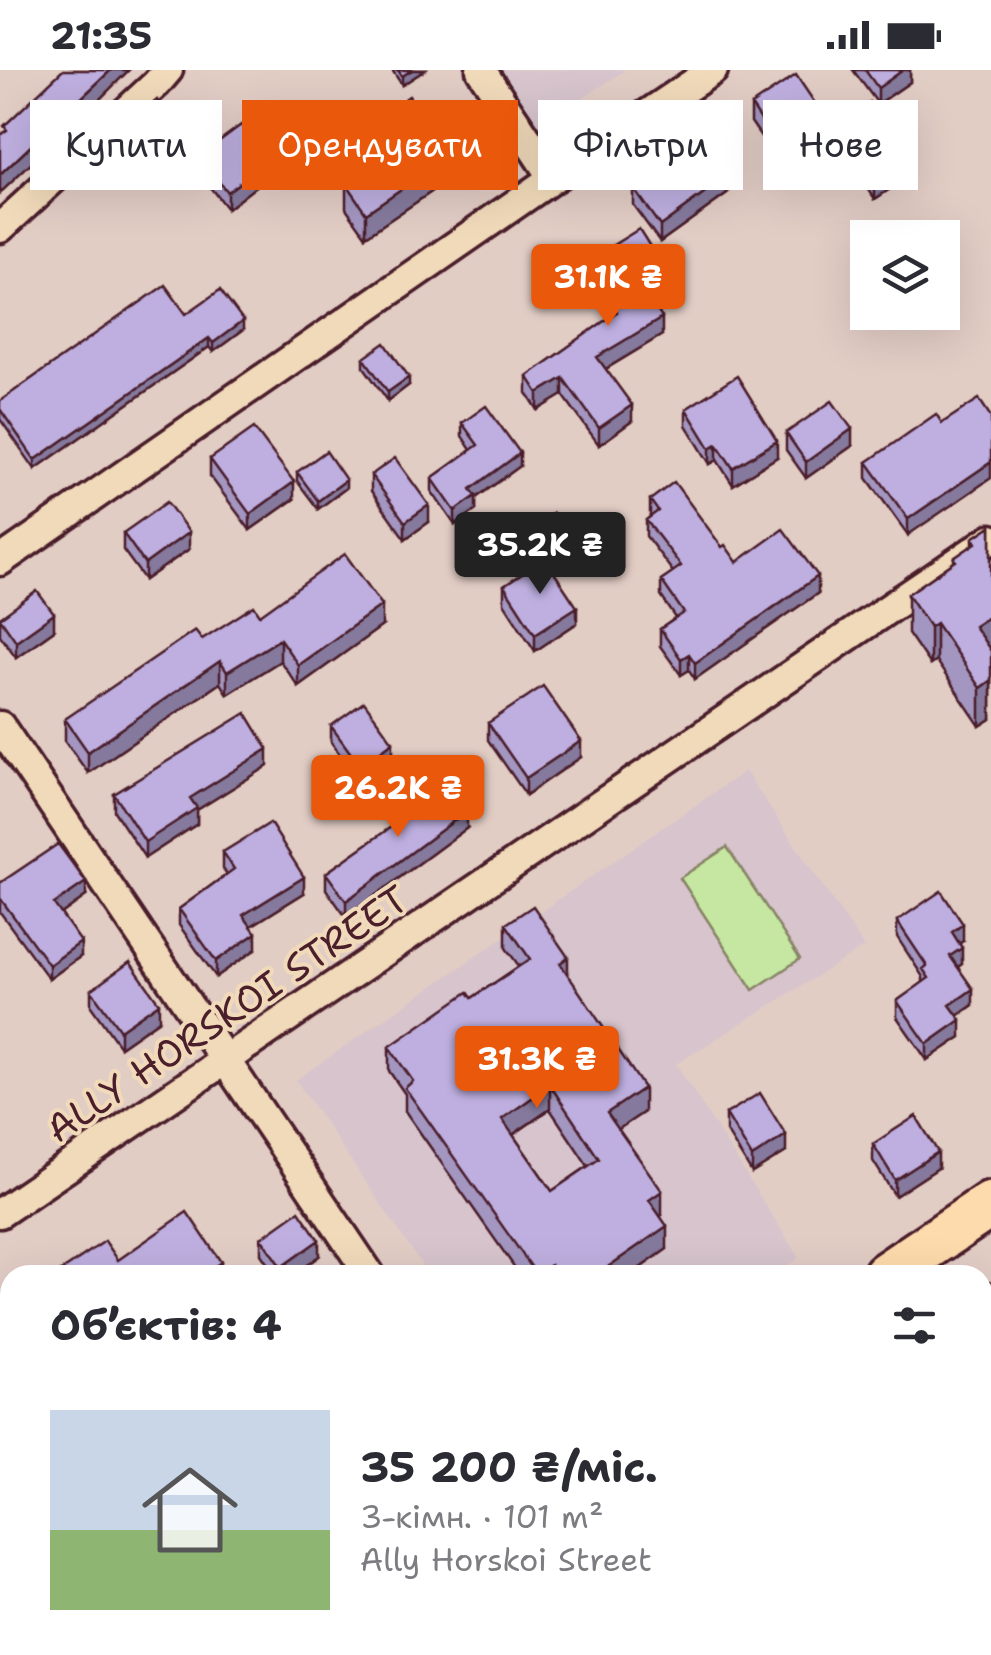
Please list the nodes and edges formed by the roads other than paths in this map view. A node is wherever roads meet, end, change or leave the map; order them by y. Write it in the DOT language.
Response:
graph roads {
  1 [pos="168,70"];
  2 [pos="481,70"];
  3 [pos="713,70"];
  4 [pos="669,100"];
  5 [pos="538,156"];
  6 [pos="538,188"];
  7 [pos="0,228"];
  8 [pos="991,539"];
  9 [pos="0,561"];
  10 [pos="0,726"];
  11 [pos="225,1062"];
  12 [pos="991,1204"];
  13 [pos="0,1213"];
  14 [pos="363,1265"];
  15 [pos="901,1265"];
  1 -- 7 [label="street"];
  2 -- 5 [label="street"];
  3 -- 4 [label="street"];
  6 -- 9 [label="street"];
  8 -- 11 [label="street, ALLY HORSKOI STREET"];
  10 -- 11 [label="street"];
  11 -- 13 [label="street, ALLY HORSKOI STREET"];
  11 -- 14 [label="street"];
  12 -- 15 [label="main road"];
}
